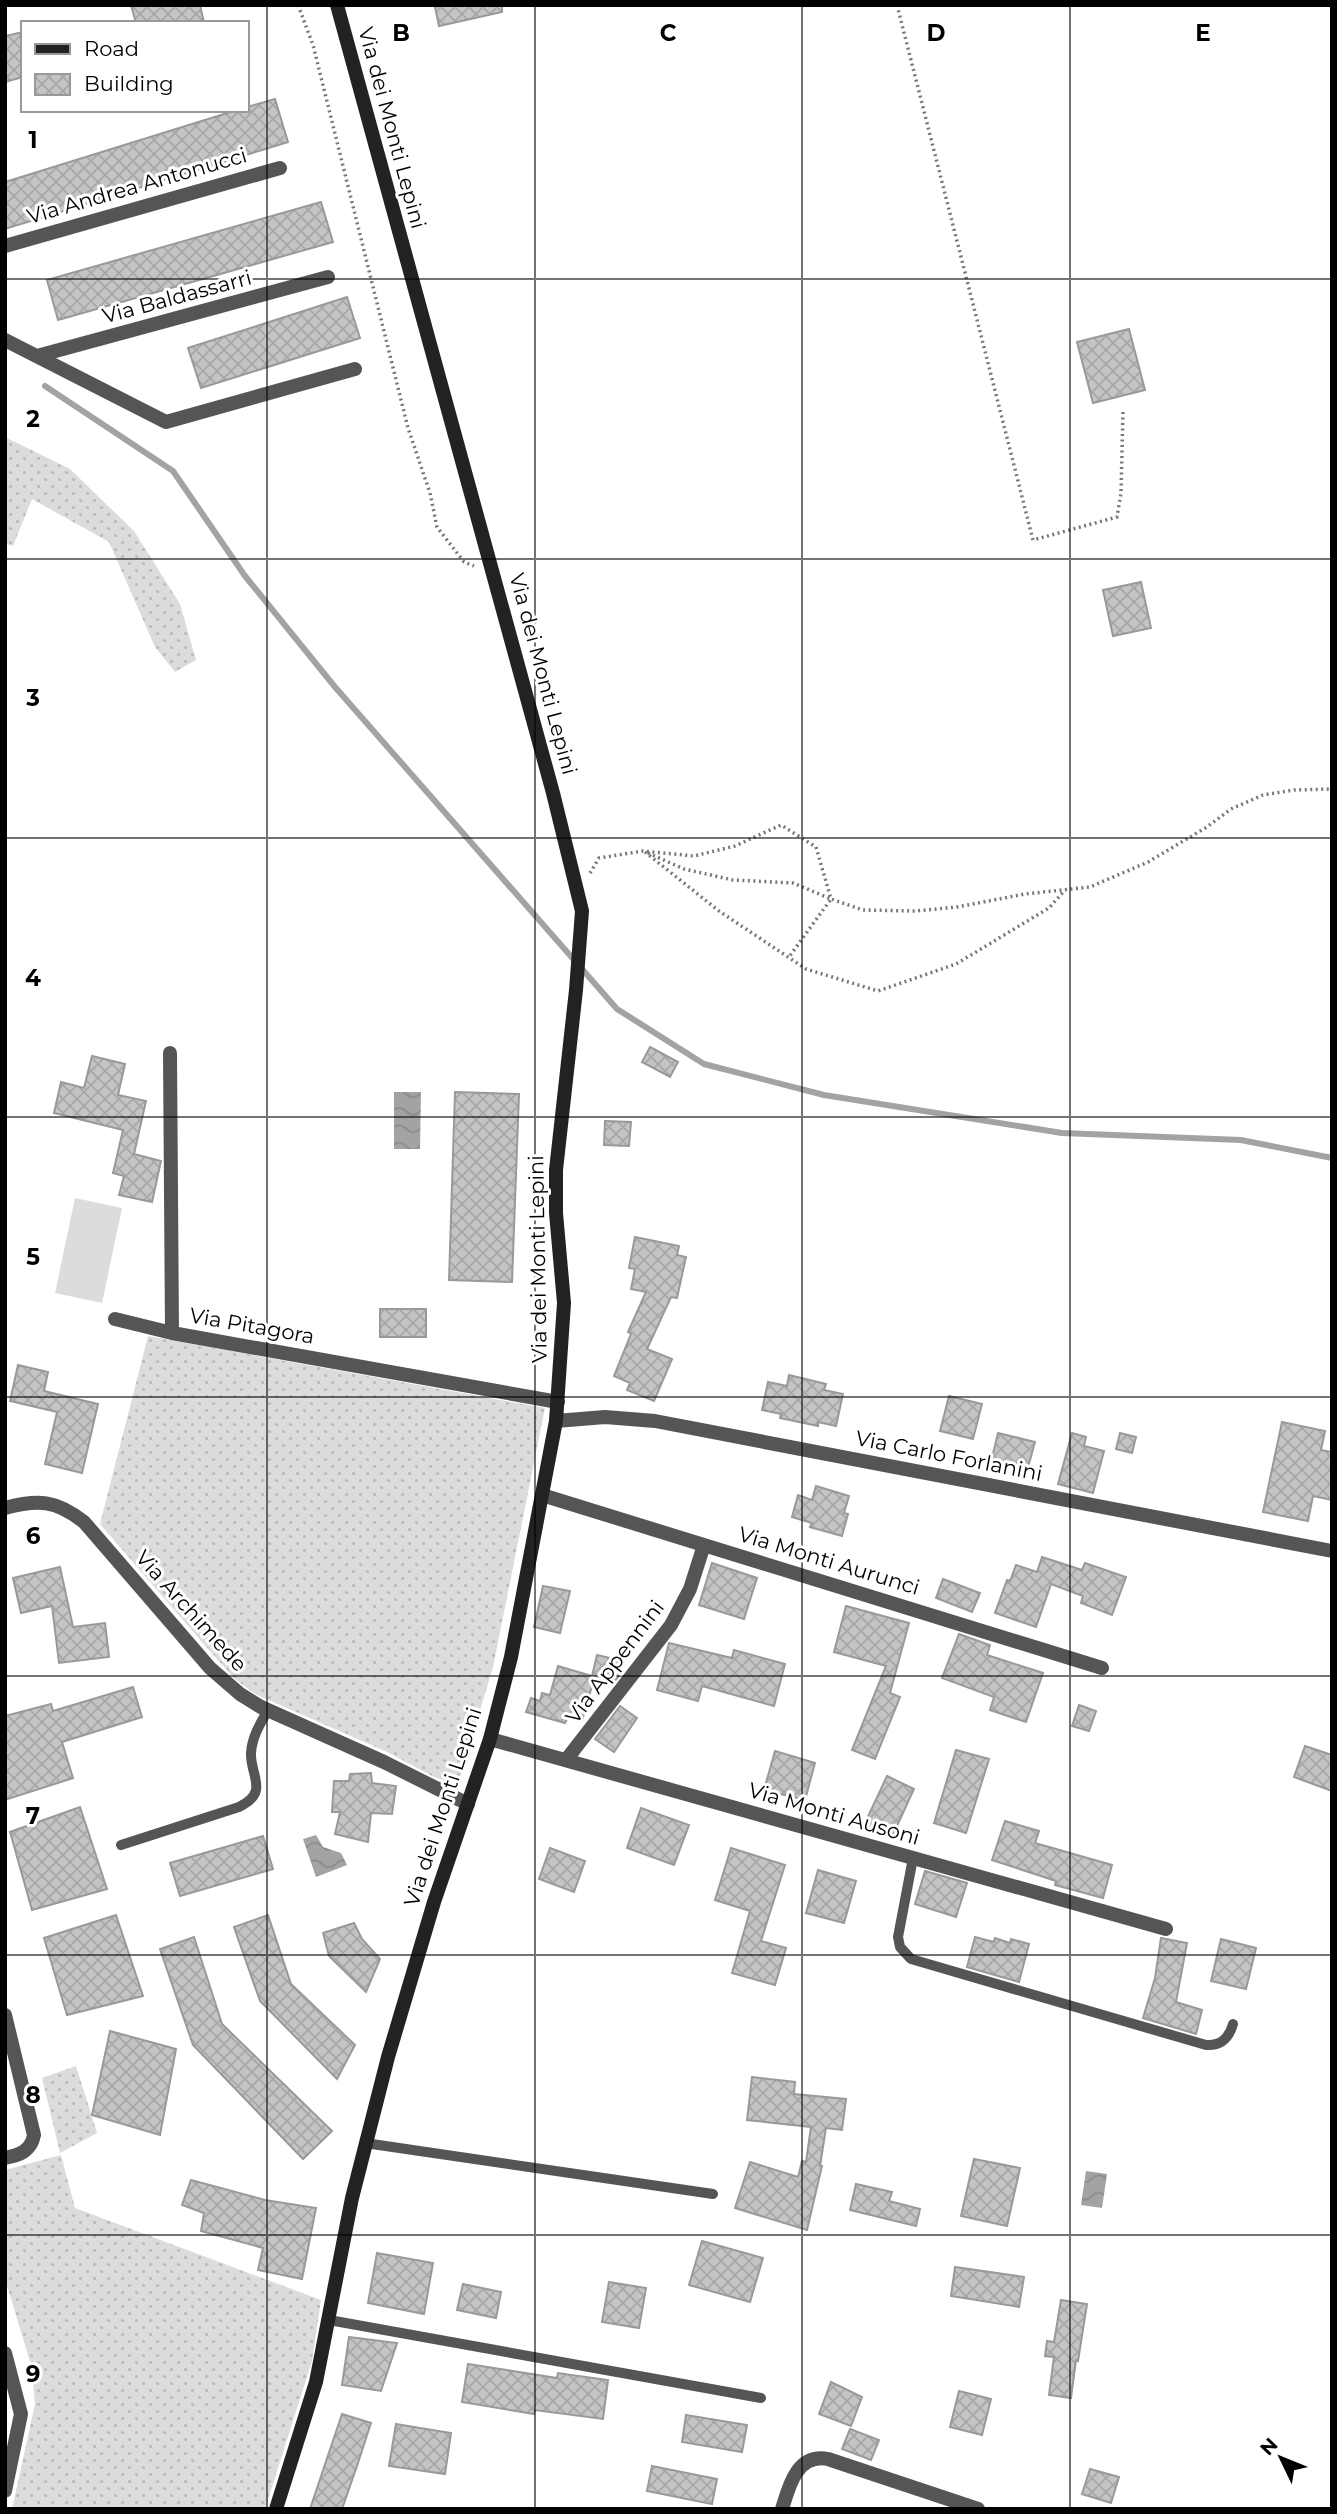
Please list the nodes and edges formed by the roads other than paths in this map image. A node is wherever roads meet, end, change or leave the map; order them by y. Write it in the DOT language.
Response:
graph roads {
  1 [pos="337,5"];
  2 [pos="280,168"];
  3 [pos="5,246"];
  4 [pos="328,278"];
  5 [pos="5,340"];
  6 [pos="37,356"];
  7 [pos="355,369"];
  8 [pos="170,1053"];
  9 [pos="115,1319"];
  10 [pos="172,1333"];
  11 [pos="558,1402"];
  12 [pos="556,1421"];
  13 [pos="542,1494"];
  14 [pos="5,1508"];
  15 [pos="704,1545"];
  16 [pos="1332,1551"];
  17 [pos="1102,1668"];
  18 [pos="268,1710"];
  19 [pos="490,1739"];
  20 [pos="566,1760"];
  21 [pos="468,1804"];
  22 [pos="121,1845"];
  23 [pos="913,1858"];
  24 [pos="1166,1929"];
  25 [pos="5,2015"];
  26 [pos="1233,2024"];
  27 [pos="365,2143"];
  28 [pos="5,2158"];
  29 [pos="713,2194"];
  30 [pos="329,2320"];
  31 [pos="5,2353"];
  32 [pos="761,2398"];
  33 [pos="5,2491"];
  34 [pos="276,2509"];
  35 [pos="782,2509"];
  36 [pos="978,2509"];
  1 -- 11 [label="street, Via dei Monti Lepini"];
  2 -- 3 [label="street, Via Andrea Antonucci"];
  4 -- 6 [label="street, Via Baldassarri"];
  5 -- 6 [label="street"];
  6 -- 7 [label="street"];
  8 -- 10 [label="street, Via Pitagora"];
  9 -- 10 [label="street"];
  10 -- 11 [label="street, Via Pitagora"];
  11 -- 12 [label="street, Via dei Monti Lepini"];
  12 -- 13 [label="street, Via dei Monti Lepini"];
  12 -- 16 [label="street, Via Carlo Forlanini"];
  13 -- 15 [label="street, Via Monti Aurunci"];
  13 -- 19 [label="street, Via dei Monti Lepini"];
  14 -- 18 [label="street, Via Archimede"];
  15 -- 17 [label="street, Via Monti Aurunci"];
  15 -- 20 [label="street, Via Appennini"];
  18 -- 21 [label="street, Via Archimede"];
  18 -- 22 [label="lane"];
  19 -- 20 [label="street, Via Monti Ausoni"];
  19 -- 21 [label="street, Via dei Monti Lepini"];
  20 -- 23 [label="street, Via Monti Ausoni"];
  21 -- 27 [label="street, Via dei Monti Lepini"];
  23 -- 24 [label="street, Via Monti Ausoni"];
  23 -- 26 [label="lane"];
  25 -- 28 [label="street"];
  27 -- 29 [label="lane"];
  27 -- 30 [label="street, Via dei Monti Lepini"];
  30 -- 32 [label="lane"];
  30 -- 34 [label="street, Via dei Monti Lepini"];
  31 -- 33 [label="street"];
  35 -- 36 [label="street"];
}
